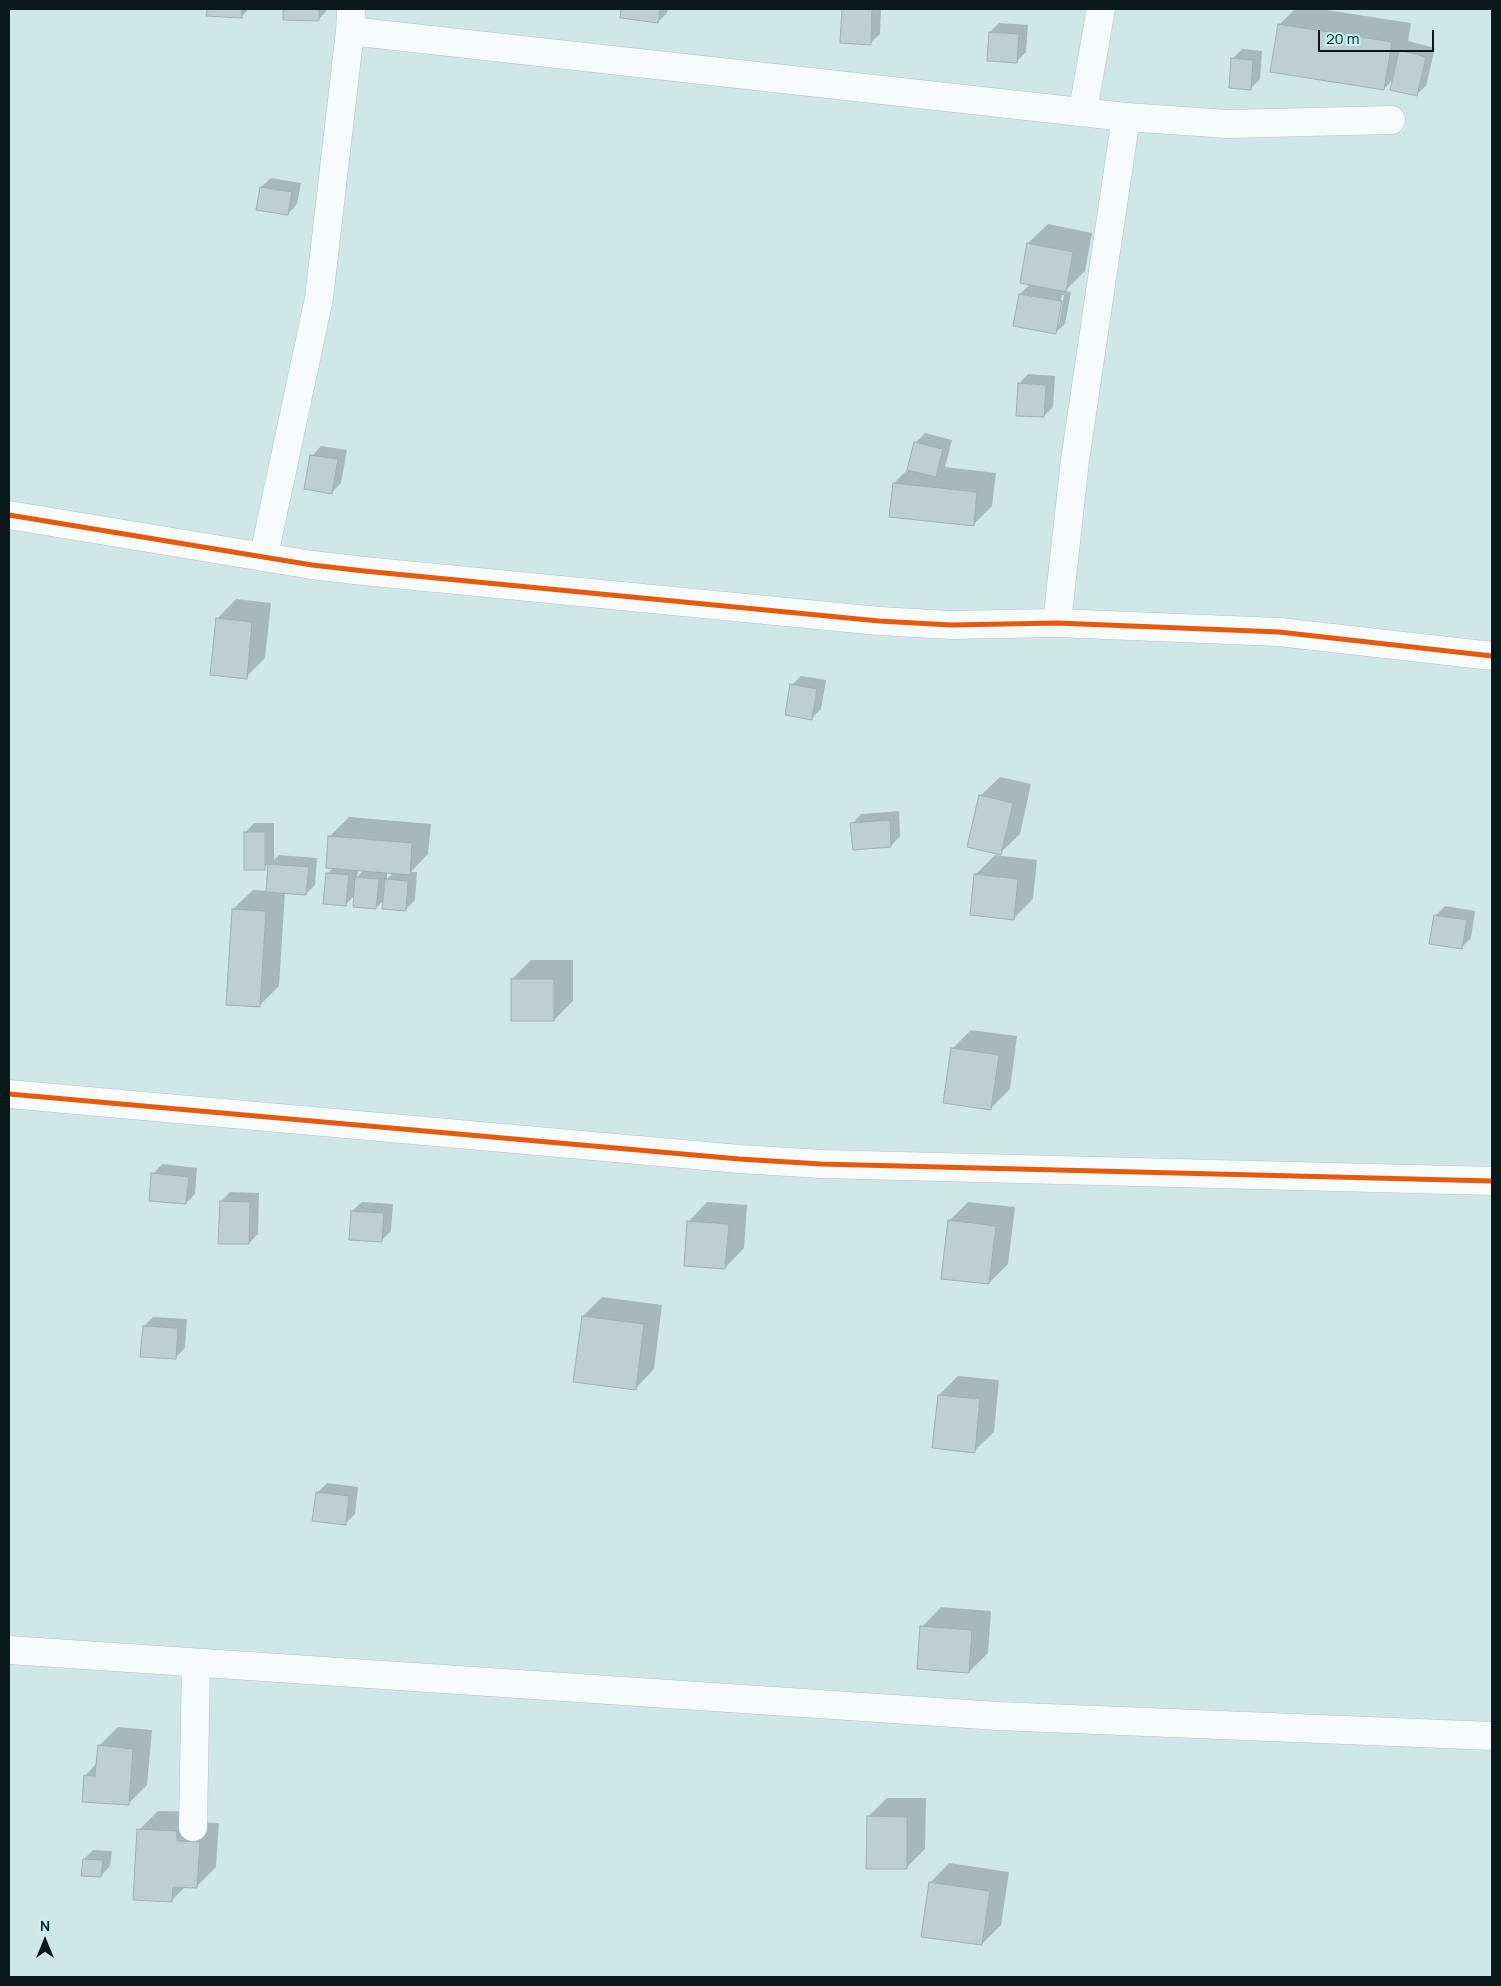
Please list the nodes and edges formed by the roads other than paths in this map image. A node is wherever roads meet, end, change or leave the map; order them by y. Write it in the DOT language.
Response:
graph roads {
  1 [pos="1101,9"];
  2 [pos="350,20"];
  3 [pos="1083,110"];
  4 [pos="1126,117"];
  5 [pos="1391,120"];
  6 [pos="9,515"];
  7 [pos="264,556"];
  8 [pos="1057,623"];
  9 [pos="1492,656"];
  10 [pos="9,1094"];
  11 [pos="1492,1181"];
  12 [pos="9,1650"];
  13 [pos="196,1664"];
  14 [pos="1492,1736"];
  15 [pos="193,1827"];
  1 -- 3 [label="street"];
  2 -- 3 [label="street"];
  2 -- 7 [label="street"];
  3 -- 4 [label="street"];
  4 -- 5 [label="street"];
  4 -- 8 [label="street"];
  6 -- 7 [label="street"];
  7 -- 8 [label="street"];
  8 -- 9 [label="street"];
  10 -- 11 [label="street"];
  12 -- 13 [label="street"];
  13 -- 14 [label="street"];
  13 -- 15 [label="street"];
}
